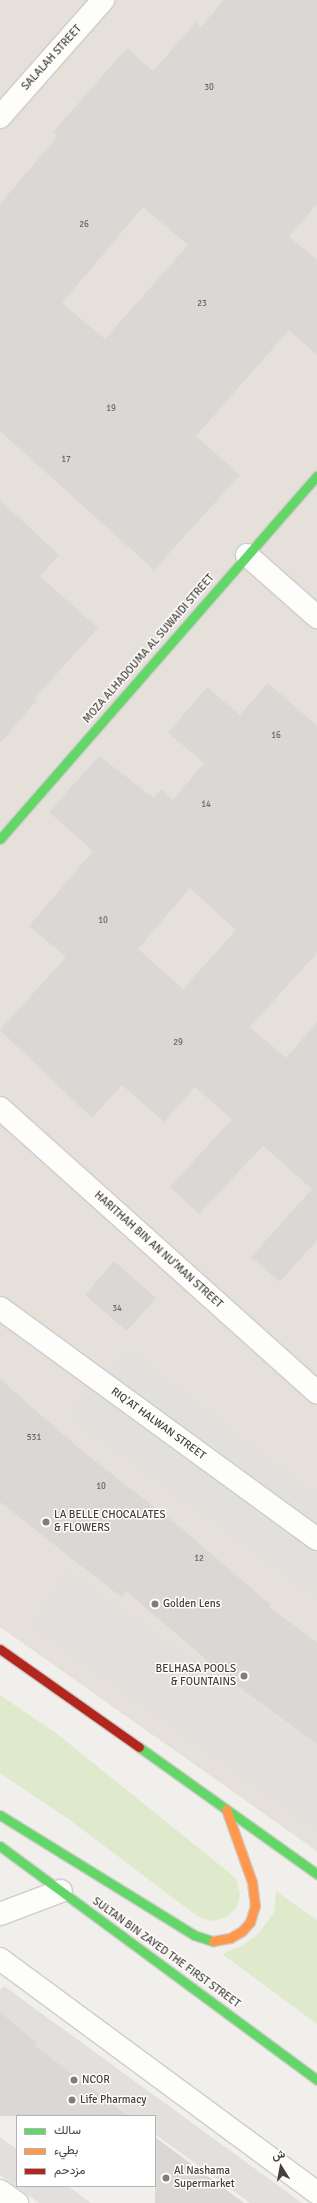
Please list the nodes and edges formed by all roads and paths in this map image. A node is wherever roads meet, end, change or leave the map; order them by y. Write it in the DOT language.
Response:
graph roads {
  1 [pos="103,0"];
  2 [pos="0,116"];
  3 [pos="317,476"];
  4 [pos="247,555"];
  5 [pos="317,617"];
  6 [pos="0,839"];
  7 [pos="0,1108"];
  8 [pos="0,1308"];
  9 [pos="317,1392"];
  10 [pos="317,1539"];
  11 [pos="0,1649"];
  12 [pos="226,1809"];
  13 [pos="0,1814"];
  14 [pos="0,1846"];
  15 [pos="317,1874"];
  16 [pos="61,1891"];
  17 [pos="0,1914"];
  18 [pos="0,1959"];
  19 [pos="317,2080"];
  20 [pos="0,2191"];
  21 [pos="317,2193"];
  22 [pos="17,2203"];
  1 -- 2 [label="street, SALALAH STREET"];
  3 -- 4 [label="main road, MOZA ALHADOUMA AL SUWAIDI STREET"];
  4 -- 5 [label="street"];
  4 -- 6 [label="main road, MOZA ALHADOUMA AL SUWAIDI STREET"];
  7 -- 9 [label="street, HARITHAH BIN AN NU'MAN STREET"];
  8 -- 10 [label="street, RIQ'AT HALWAN STREET"];
  11 -- 12 [label="main road"];
  12 -- 13 [label="main road"];
  12 -- 15 [label="main road"];
  14 -- 16 [label="main road, SULTAN BIN ZAYED THE FIRST STREET"];
  16 -- 17 [label="street"];
  16 -- 19 [label="main road, SULTAN BIN ZAYED THE FIRST STREET"];
  18 -- 21 [label="street"];
  20 -- 22 [label="street"];
}
